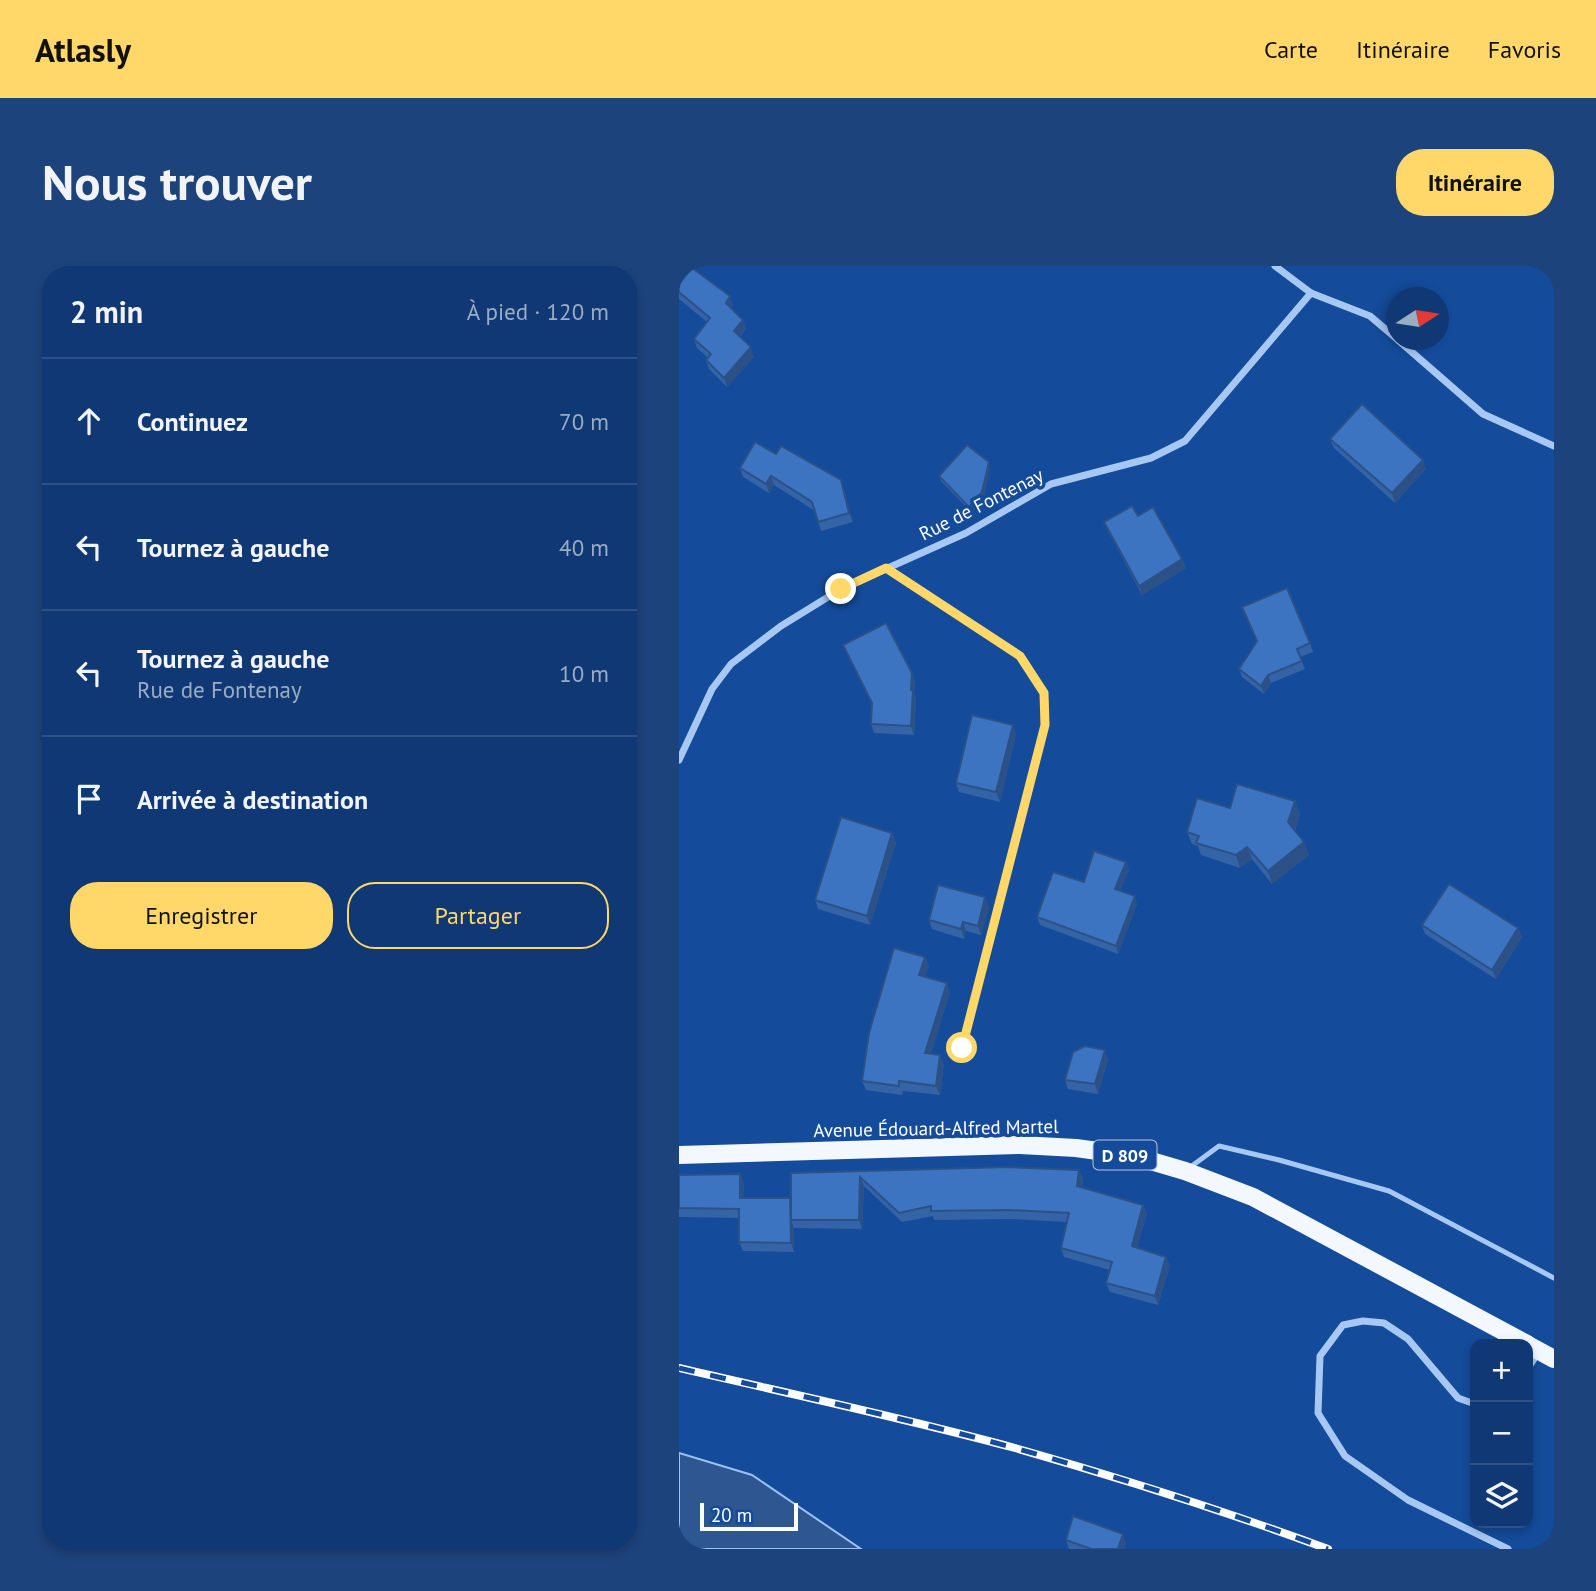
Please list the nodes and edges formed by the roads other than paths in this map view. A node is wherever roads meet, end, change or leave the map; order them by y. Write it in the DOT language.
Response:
graph roads {
  1 [pos="1275,266"];
  2 [pos="1311,293"];
  3 [pos="1386,330"];
  4 [pos="1410,350"];
  5 [pos="1554,446"];
  6 [pos="886,568"];
  7 [pos="679,760"];
  8 [pos="962,1048"];
  9 [pos="679,1155"];
  10 [pos="1185,1171"];
  11 [pos="1554,1278"];
  12 [pos="1537,1350"];
  13 [pos="1470,1402"];
  14 [pos="1508,1549"];
  1 -- 2 [label="street"];
  2 -- 3 [label="street"];
  2 -- 6 [label="street, Rue de Fontenay"];
  4 -- 5 [label="street"];
  6 -- 7 [label="street, Rue de Fontenay"];
  6 -- 8 [label="lane"];
  9 -- 10 [label="main road, Avenue Édouard-Alfred Martel / D 809"];
  10 -- 11 [label="lane"];
  10 -- 12 [label="main road, Avenue Édouard-Alfred Martel / D 809"];
  13 -- 14 [label="street"];
}
